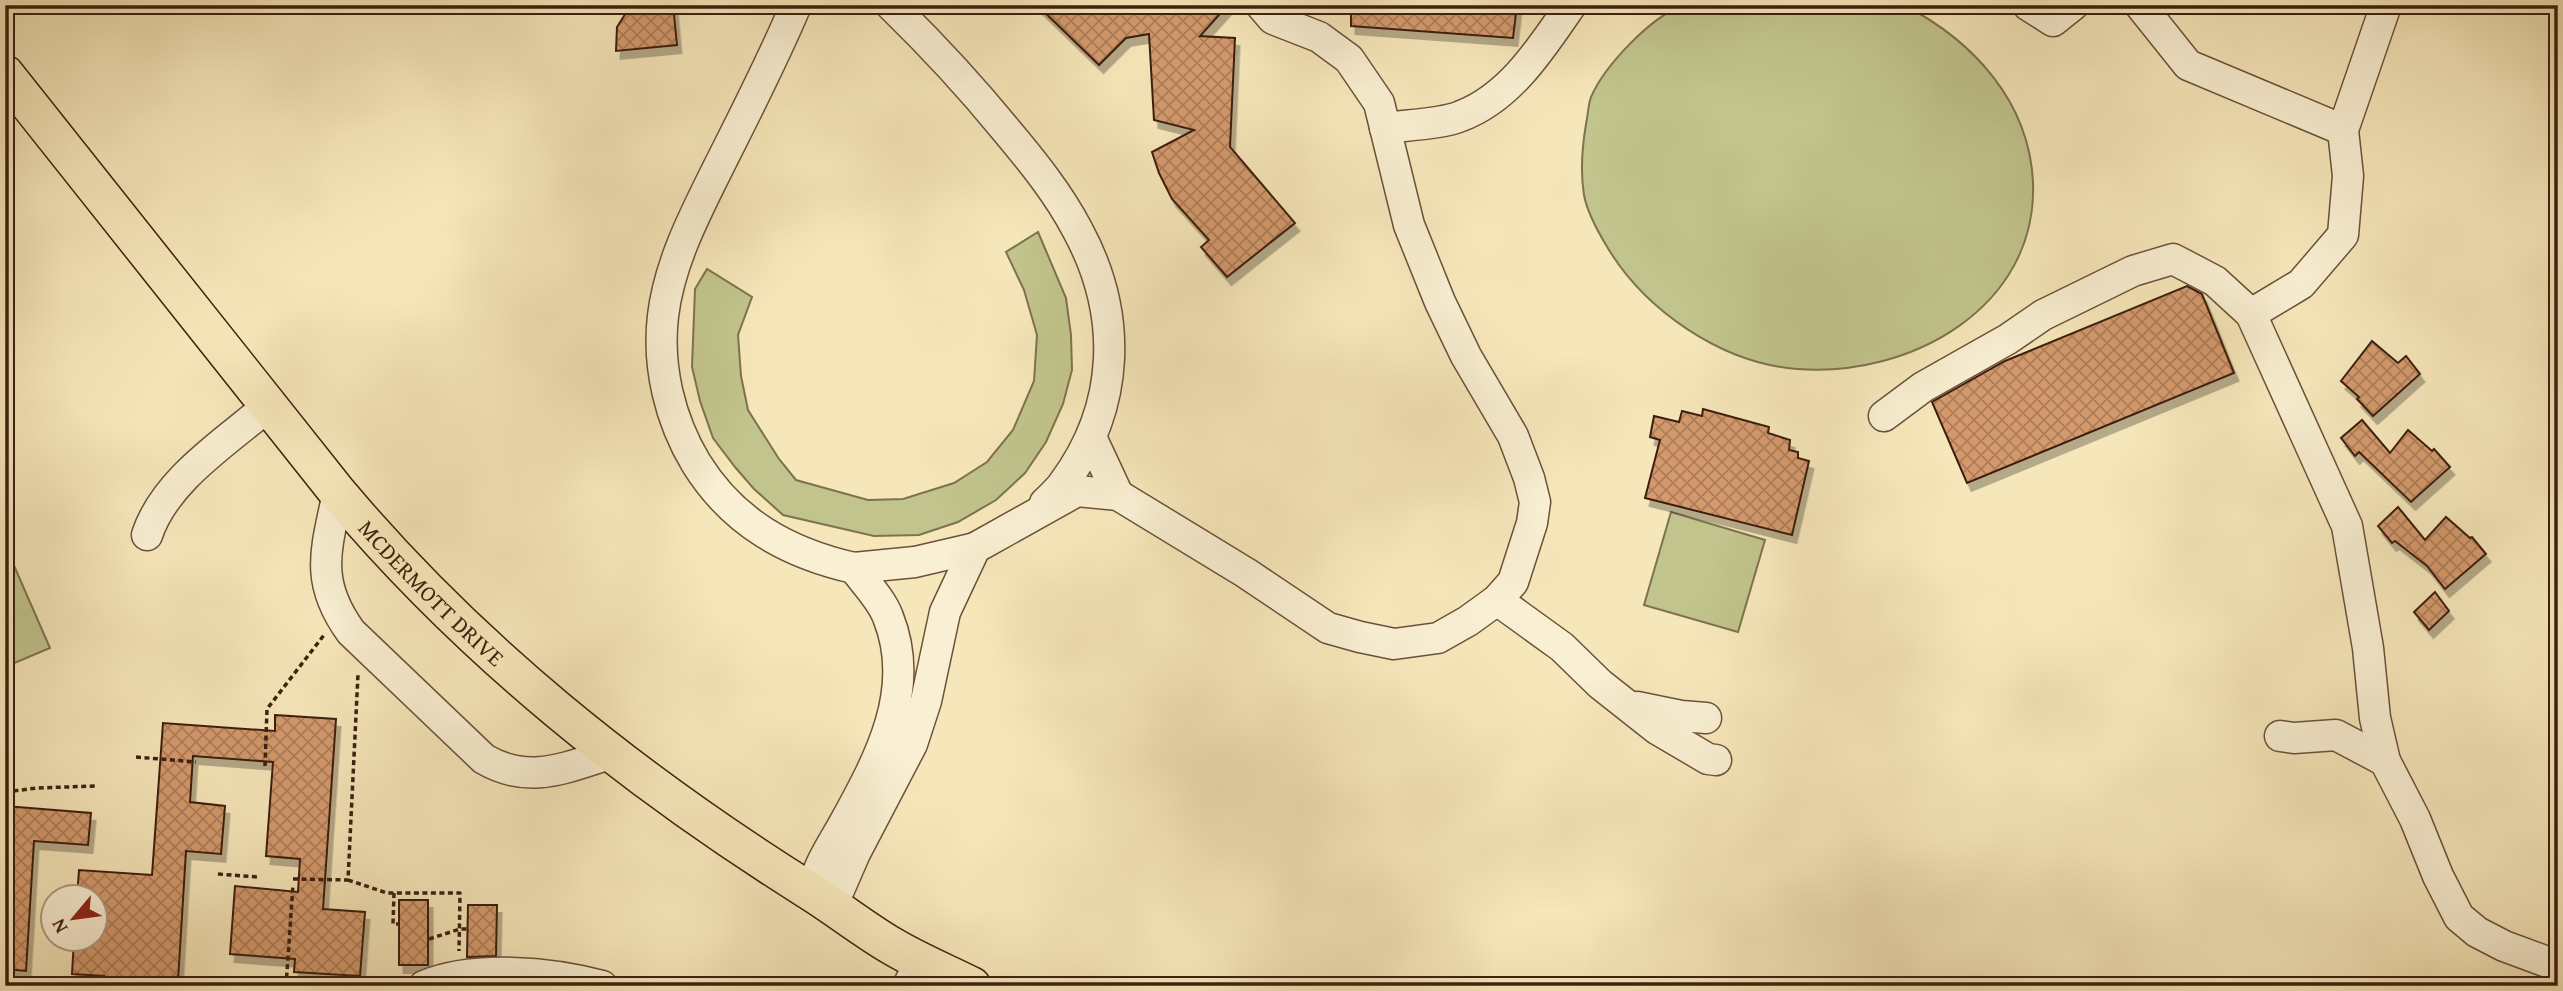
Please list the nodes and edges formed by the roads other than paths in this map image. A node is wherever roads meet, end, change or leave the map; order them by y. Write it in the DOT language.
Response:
graph roads {
  1 [pos="796,5"];
  2 [pos="891,5"];
  3 [pos="1261,5"];
  4 [pos="1571,5"];
  5 [pos="2140,5"];
  6 [pos="2386,5"];
  7 [pos="5,74"];
  8 [pos="1385,128"];
  9 [pos="2343,130"];
  10 [pos="2251,314"];
  11 [pos="268,406"];
  12 [pos="1884,416"];
  13 [pos="1091,437"];
  14 [pos="338,493"];
  15 [pos="1118,495"];
  16 [pos="1038,512"];
  17 [pos="147,535"];
  18 [pos="975,548"];
  19 [pos="854,569"];
  20 [pos="1497,600"];
  21 [pos="1627,705"];
  22 [pos="1706,718"];
  23 [pos="2280,736"];
  24 [pos="610,754"];
  25 [pos="1716,760"];
  26 [pos="2385,761"];
  27 [pos="822,900"];
  28 [pos="2558,966"];
  29 [pos="914,973"];
  30 [pos="563,982"];
  31 [pos="424,986"];
  32 [pos="602,986"];
  33 [pos="972,986"];
  1 -- 19 [label="lane"];
  2 -- 13 [label="lane"];
  3 -- 8 [label="lane"];
  4 -- 8 [label="lane"];
  5 -- 9 [label="lane"];
  6 -- 9 [label="lane"];
  7 -- 11 [label="main road, MCDERMOTT DRIVE"];
  8 -- 20 [label="lane"];
  9 -- 10 [label="lane"];
  10 -- 12 [label="lane"];
  10 -- 26 [label="lane"];
  11 -- 14 [label="main road, MCDERMOTT DRIVE"];
  11 -- 17 [label="lane"];
  13 -- 15 [label="lane"];
  13 -- 16 [label="lane"];
  14 -- 24 [label="main road, MCDERMOTT DRIVE"];
  14 -- 24 [label="lane"];
  15 -- 16 [label="lane"];
  15 -- 20 [label="lane"];
  16 -- 18 [label="lane"];
  18 -- 19 [label="lane"];
  18 -- 27 [label="lane"];
  19 -- 27 [label="lane"];
  20 -- 21 [label="lane"];
  21 -- 22 [label="lane"];
  21 -- 25 [label="lane"];
  23 -- 26 [label="lane"];
  24 -- 27 [label="main road, MCDERMOTT DRIVE"];
  26 -- 28 [label="lane"];
  27 -- 29 [label="main road, MCDERMOTT DRIVE"];
  29 -- 33 [label="main road, MCDERMOTT DRIVE"];
  30 -- 31 [label="lane"];
  30 -- 32 [label="lane"];
}
